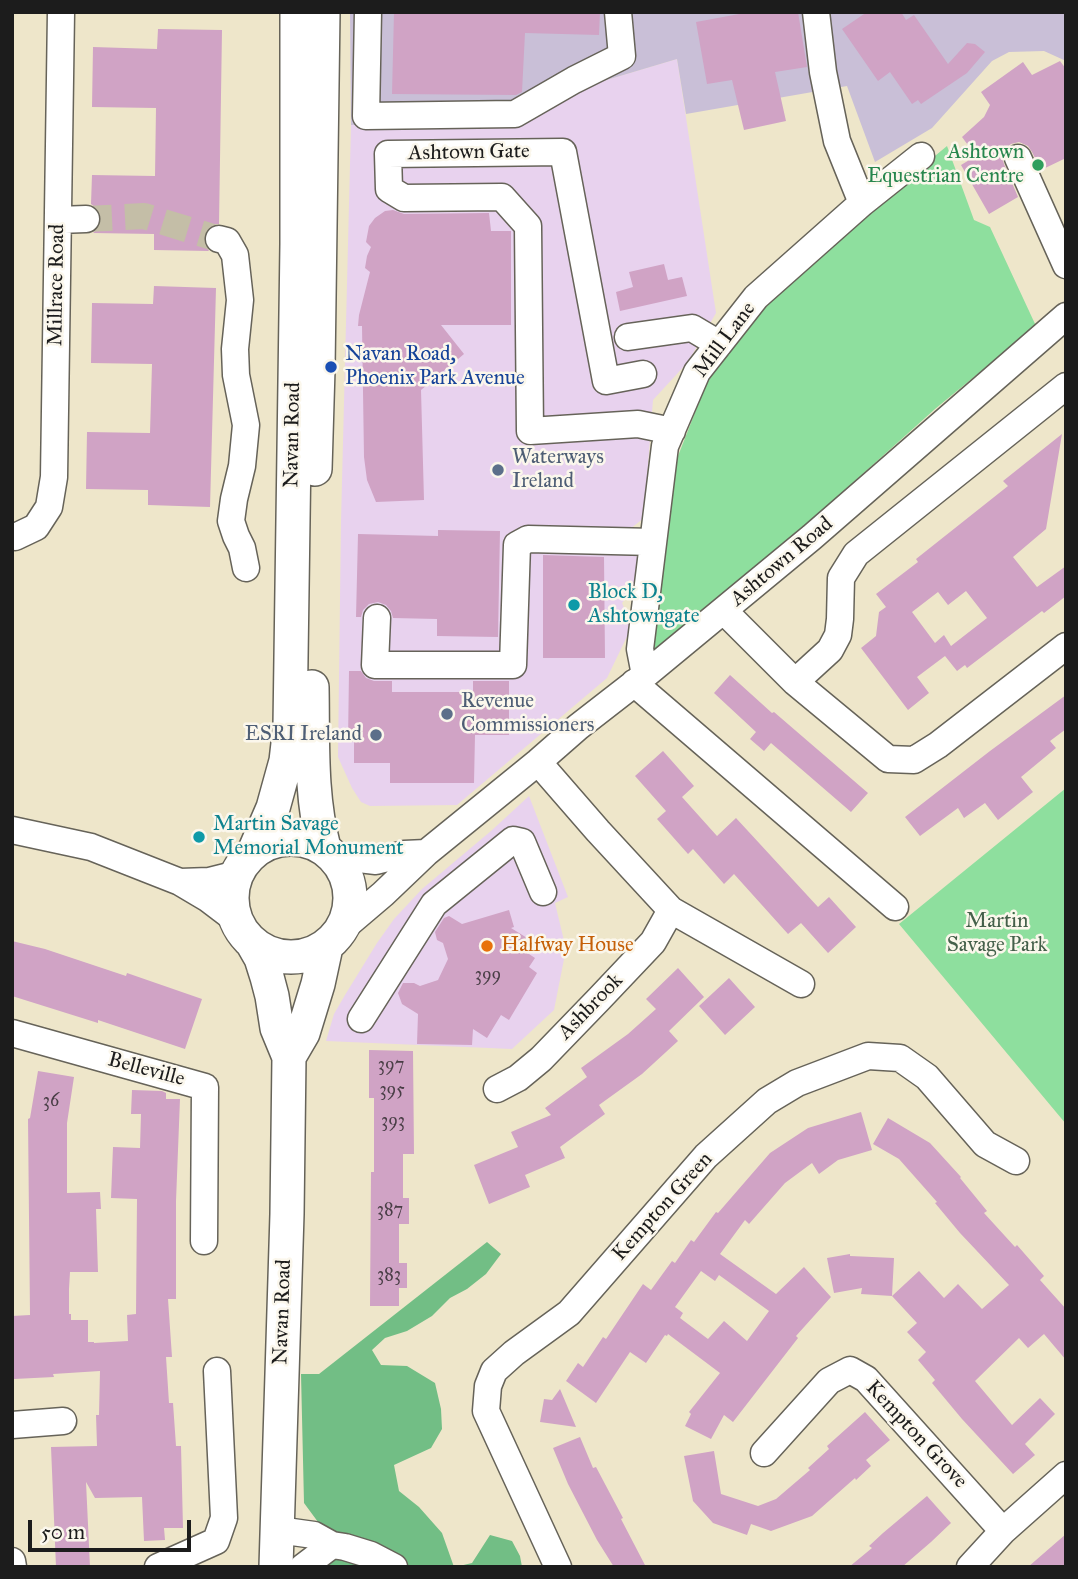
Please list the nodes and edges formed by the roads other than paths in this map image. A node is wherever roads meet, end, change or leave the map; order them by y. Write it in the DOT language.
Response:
graph roads {
  1 [pos="61,12"];
  2 [pos="297,12"];
  3 [pos="323,12"];
  4 [pos="368,12"];
  5 [pos="618,12"];
  6 [pos="816,12"];
  7 [pos="921,156"];
  8 [pos="1018,158"];
  9 [pos="862,203"];
  10 [pos="86,219"];
  11 [pos="58,220"];
  12 [pos="219,239"];
  13 [pos="1066,265"];
  14 [pos="1066,316"];
  15 [pos="628,337"];
  16 [pos="719,344"];
  17 [pos="643,374"];
  18 [pos="1066,386"];
  19 [pos="672,431"];
  20 [pos="12,537"];
  21 [pos="653,542"];
  22 [pos="246,568"];
  23 [pos="724,611"];
  24 [pos="377,618"];
  25 [pos="1066,646"];
  26 [pos="640,679"];
  27 [pos="795,682"];
  28 [pos="538,762"];
  29 [pos="476,814"];
  30 [pos="12,830"];
  31 [pos="504,847"];
  32 [pos="328,852"];
  33 [pos="426,853"];
  34 [pos="245,863"];
  35 [pos="180,882"];
  36 [pos="543,892"];
  37 [pos="895,907"];
  38 [pos="671,910"];
  39 [pos="244,932"];
  40 [pos="334,938"];
  41 [pos="801,984"];
  42 [pos="361,1019"];
  43 [pos="14,1043"];
  44 [pos="289,1057"];
  45 [pos="497,1089"];
  46 [pos="1016,1161"];
  47 [pos="204,1241"];
  48 [pos="217,1371"];
  49 [pos="63,1421"];
  50 [pos="12,1425"];
  51 [pos="764,1453"];
  52 [pos="1066,1475"];
  53 [pos="278,1530"];
  54 [pos="1003,1531"];
  55 [pos="332,1545"];
  56 [pos="12,1561"];
  57 [pos="13,1567"];
  58 [pos="158,1567"];
  59 [pos="276,1567"];
  60 [pos="303,1567"];
  61 [pos="394,1567"];
  62 [pos="558,1567"];
  63 [pos="970,1567"];
  1 -- 11 [label="street, Millrace Road"];
  2 -- 34 [label="main road, Navan Road"];
  3 -- 32 [label="main road, Navan Road"];
  4 -- 5 [label="street"];
  6 -- 9 [label="street"];
  7 -- 9 [label="street, Mill Lane"];
  8 -- 13 [label="street"];
  9 -- 16 [label="street, Mill Lane"];
  10 -- 11 [label="street"];
  11 -- 20 [label="street, Millrace Road"];
  12 -- 22 [label="street"];
  14 -- 23 [label="street, Ashtown Road"];
  15 -- 16 [label="street"];
  16 -- 19 [label="street, Mill Lane"];
  17 -- 19 [label="street, Ashtown Gate"];
  18 -- 27 [label="street"];
  19 -- 21 [label="street, Mill Lane"];
  21 -- 24 [label="street"];
  21 -- 26 [label="street, Mill Lane"];
  23 -- 26 [label="street, Ashtown Road"];
  23 -- 27 [label="street"];
  25 -- 27 [label="street"];
  26 -- 28 [label="street, Ashtown Road"];
  26 -- 37 [label="street"];
  28 -- 29 [label="street, Ashtown Road"];
  28 -- 38 [label="street"];
  29 -- 31 [label="street"];
  29 -- 33 [label="street, Ashtown Road"];
  30 -- 35 [label="street"];
  31 -- 36 [label="street"];
  31 -- 42 [label="street"];
  32 -- 33 [label="street"];
  32 -- 34 [label="main road"];
  32 -- 40 [label="main road"];
  33 -- 40 [label="street, Ashtown Road"];
  34 -- 35 [label="street"];
  34 -- 39 [label="main road"];
  35 -- 39 [label="street"];
  38 -- 41 [label="street"];
  38 -- 45 [label="street, Ashbrook"];
  39 -- 40 [label="main road"];
  39 -- 44 [label="main road, Navan Road"];
  40 -- 44 [label="main road, Navan Road"];
  43 -- 47 [label="street, Belleville"];
  44 -- 53 [label="main road, Navan Road"];
  46 -- 62 [label="street, Kempton Green"];
  48 -- 58 [label="street"];
  49 -- 50 [label="street"];
  51 -- 54 [label="street, Kempton Grove"];
  52 -- 54 [label="street"];
  53 -- 55 [label="street"];
  53 -- 59 [label="main road, Navan Road"];
  54 -- 63 [label="street"];
  55 -- 60 [label="street"];
  55 -- 61 [label="street"];
  56 -- 57 [label="street"];
}
